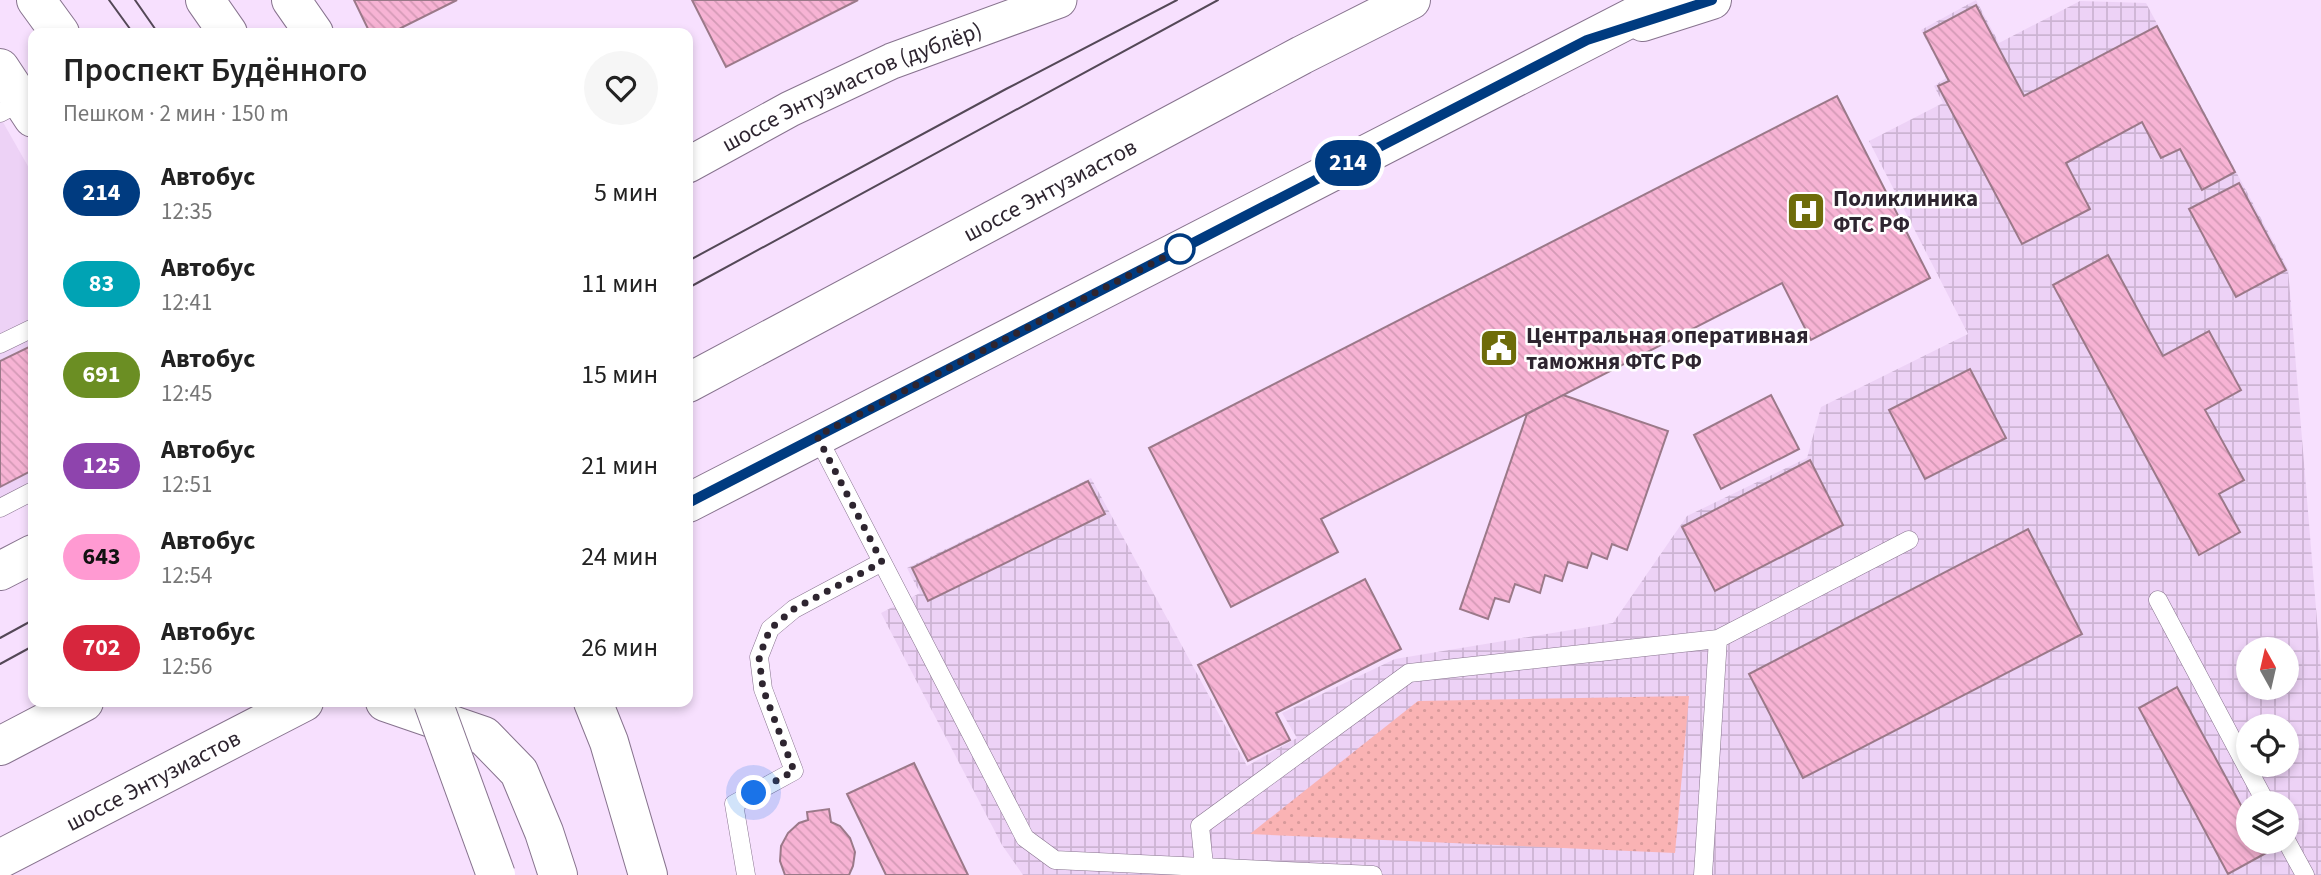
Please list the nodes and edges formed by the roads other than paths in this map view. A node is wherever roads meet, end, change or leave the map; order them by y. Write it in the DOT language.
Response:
graph roads {
  1 [pos="36,0"];
  2 [pos="205,0"];
  3 [pos="284,0"];
  4 [pos="291,0"];
  5 [pos="1059,0"];
  6 [pos="1411,0"];
  7 [pos="1666,0"];
  8 [pos="1712,0"];
  9 [pos="56,28"];
  10 [pos="225,28"];
  11 [pos="285,28"];
  12 [pos="311,28"];
  13 [pos="1587,40"];
  14 [pos="0,68"];
  15 [pos="19,110"];
  16 [pos="693,162"];
  17 [pos="28,330"];
  18 [pos="0,344"];
  19 [pos="693,380"];
  20 [pos="817,436"];
  21 [pos="28,494"];
  22 [pos="693,500"];
  23 [pos="0,508"];
  24 [pos="1909,540"];
  25 [pos="28,557"];
  26 [pos="882,562"];
  27 [pos="0,571"];
  28 [pos="2158,600"];
  29 [pos="1718,639"];
  30 [pos="74,707"];
  31 [pos="293,707"];
  32 [pos="400,707"];
  33 [pos="435,707"];
  34 [pos="595,707"];
  35 [pos="0,746"];
  36 [pos="2260,791"];
  37 [pos="2294,854"];
  38 [pos="0,859"];
  39 [pos="1204,871"];
  40 [pos="496,875"];
  41 [pos="558,875"];
  42 [pos="648,875"];
  43 [pos="746,875"];
  44 [pos="1373,875"];
  45 [pos="1703,875"];
  46 [pos="2305,875"];
  1 -- 9 [label="main road"];
  2 -- 10 [label="main road"];
  3 -- 11 [label="main road"];
  4 -- 12 [label="main road"];
  5 -- 16 [label="street, шоссе Энтузиастов (дублёр)"];
  6 -- 19 [label="main road, шоссе Энтузиастов"];
  7 -- 13 [label="main road"];
  8 -- 13 [label="main road"];
  13 -- 20 [label="main road"];
  14 -- 15 [label="main road"];
  17 -- 18 [label="lane"];
  20 -- 22 [label="main road"];
  20 -- 26 [label="lane"];
  21 -- 23 [label="lane"];
  24 -- 29 [label="lane"];
  25 -- 27 [label="main road"];
  26 -- 39 [label="lane"];
  26 -- 43 [label="lane"];
  28 -- 36 [label="lane"];
  29 -- 39 [label="lane"];
  29 -- 45 [label="lane"];
  30 -- 35 [label="main road"];
  31 -- 38 [label="main road, шоссе Энтузиастов"];
  32 -- 41 [label="main road"];
  33 -- 40 [label="main road, bridge"];
  34 -- 42 [label="main road"];
  37 -- 46 [label="lane"];
  39 -- 44 [label="lane"];
}
